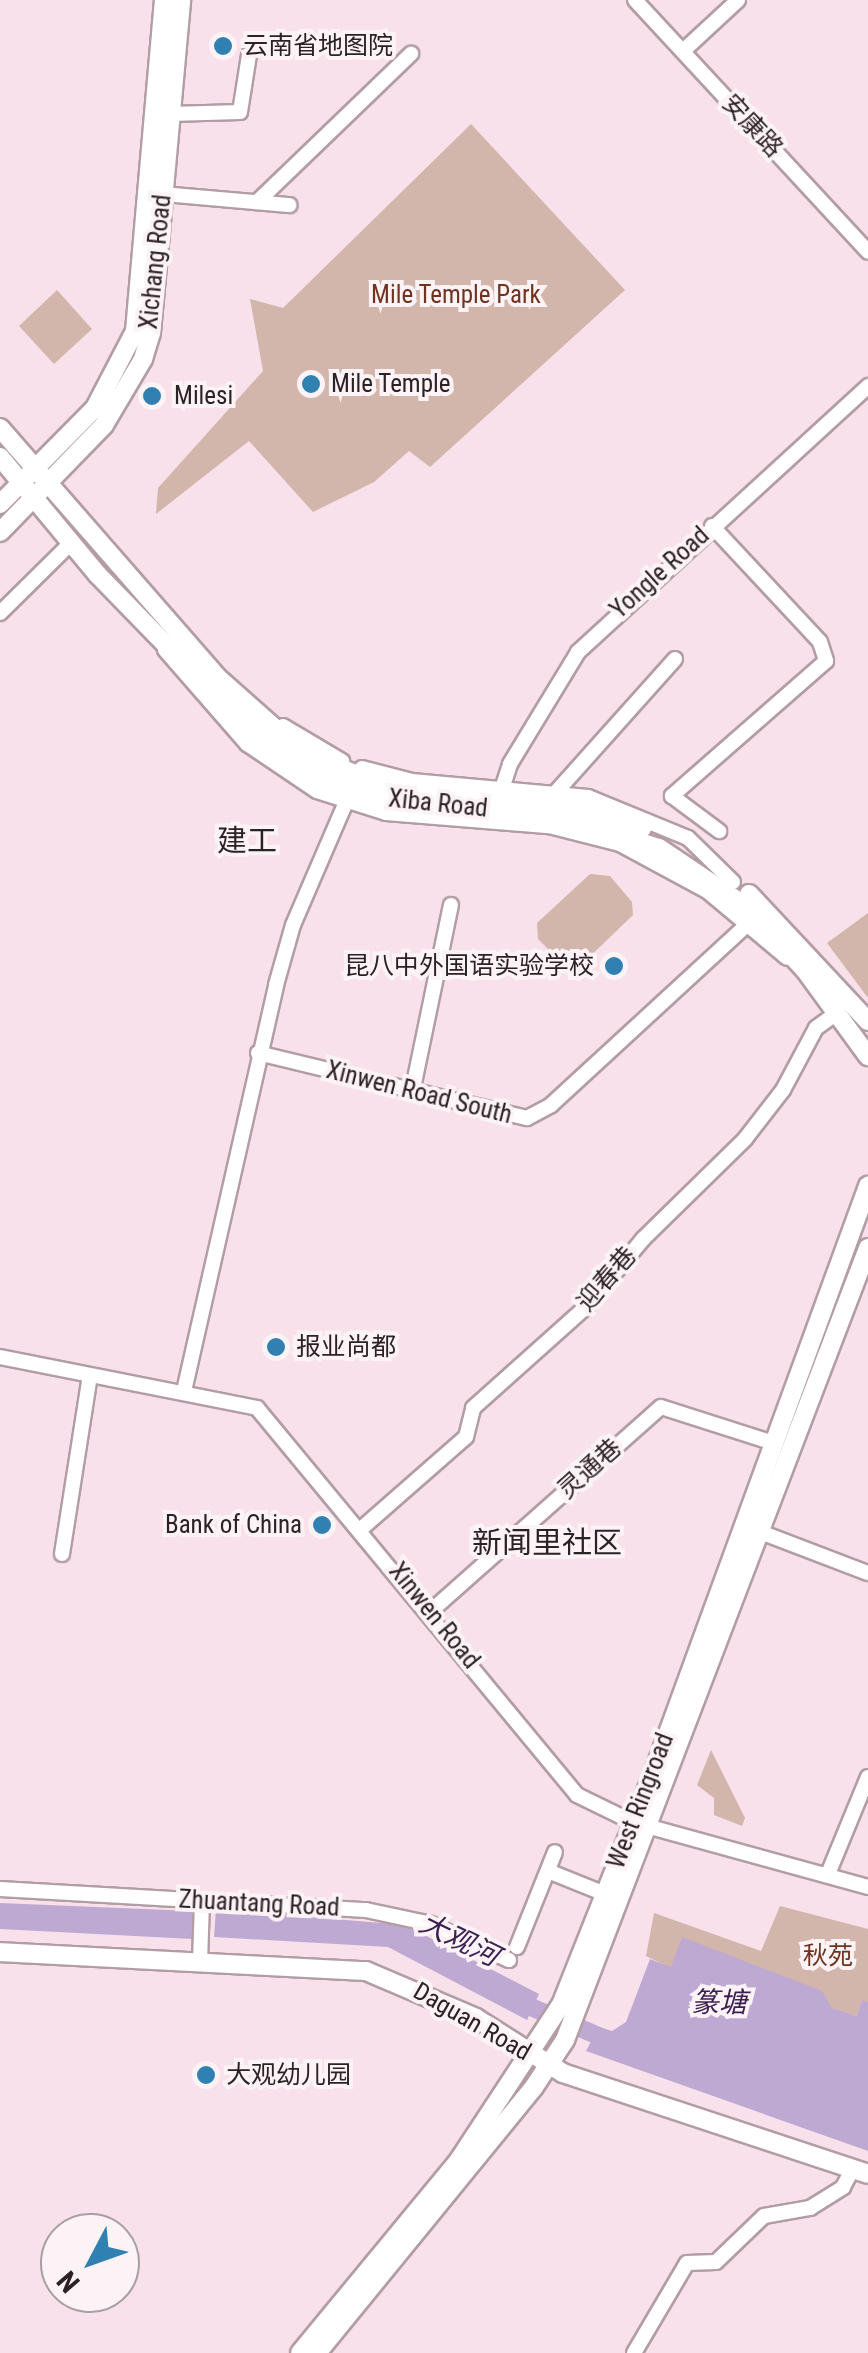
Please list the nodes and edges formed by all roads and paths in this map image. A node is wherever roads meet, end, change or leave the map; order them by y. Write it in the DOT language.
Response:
graph roads {
  1 [pos="164,0"];
  2 [pos="181,0"];
  3 [pos="635,0"];
  4 [pos="738,0"];
  5 [pos="683,50"];
  6 [pos="410,54"];
  7 [pos="249,55"];
  8 [pos="170,114"];
  9 [pos="162,194"];
  10 [pos="257,202"];
  11 [pos="290,205"];
  12 [pos="868,252"];
  13 [pos="868,386"];
  14 [pos="0,428"];
  15 [pos="0,457"];
  16 [pos="27,475"];
  17 [pos="46,485"];
  18 [pos="32,499"];
  19 [pos="0,504"];
  20 [pos="712,526"];
  21 [pos="0,532"];
  22 [pos="70,544"];
  23 [pos="0,613"];
  24 [pos="150,623"];
  25 [pos="675,659"];
  26 [pos="556,791"];
  27 [pos="501,792"];
  28 [pos="346,802"];
  29 [pos="720,830"];
  30 [pos="733,882"];
  31 [pos="450,905"];
  32 [pos="747,925"];
  33 [pos="805,970"];
  34 [pos="837,1012"];
  35 [pos="868,1021"];
  36 [pos="258,1053"];
  37 [pos="868,1056"];
  38 [pos="412,1093"];
  39 [pos="868,1186"];
  40 [pos="868,1248"];
  41 [pos="0,1357"];
  42 [pos="90,1376"];
  43 [pos="184,1392"];
  44 [pos="774,1443"];
  45 [pos="362,1528"];
  46 [pos="763,1533"];
  47 [pos="62,1554"];
  48 [pos="868,1572"];
  49 [pos="430,1611"];
  50 [pos="868,1777"];
  51 [pos="641,1824"];
  52 [pos="555,1852"];
  53 [pos="548,1871"];
  54 [pos="828,1874"];
  55 [pos="868,1887"];
  56 [pos="0,1890"];
  57 [pos="605,1894"];
  58 [pos="202,1902"];
  59 [pos="0,1952"];
  60 [pos="200,1962"];
  61 [pos="569,2010"];
  62 [pos="541,2061"];
  63 [pos="860,2171"];
  64 [pos="300,2353"];
  65 [pos="317,2353"];
  66 [pos="634,2353"];
  1 -- 16 [label="main road, Xichang Road"];
  2 -- 8 [label="main road, Xichang Road"];
  3 -- 5 [label="street, 安康路"];
  4 -- 5 [label="street"];
  5 -- 12 [label="street, 安康路"];
  6 -- 10 [label="street"];
  7 -- 8 [label="street"];
  8 -- 9 [label="main road, Xichang Road"];
  9 -- 10 [label="street"];
  9 -- 17 [label="main road, Xichang Road"];
  10 -- 11 [label="street"];
  13 -- 20 [label="street, Yongle Road"];
  14 -- 16 [label="main road"];
  15 -- 16 [label="main road"];
  16 -- 17 [label="main road, Xiba Road"];
  16 -- 18 [label="main road, Xiba Road"];
  16 -- 19 [label="main road, Xichang Road"];
  17 -- 18 [label="main road, Xichang Road"];
  17 -- 27 [label="main road, Xiba Road"];
  18 -- 21 [label="main road, Xichang Road"];
  18 -- 22 [label="main road, Xiba Road"];
  20 -- 27 [label="street, Yongle Road"];
  20 -- 29 [label="street"];
  22 -- 23 [label="street"];
  22 -- 24 [label="main road, Xiba Road"];
  24 -- 28 [label="street"];
  24 -- 33 [label="main road, Xiba Road"];
  25 -- 26 [label="street"];
  26 -- 27 [label="street"];
  26 -- 30 [label="street"];
  27 -- 30 [label="main road, Xiba Road"];
  28 -- 32 [label="street"];
  28 -- 36 [label="street"];
  30 -- 35 [label="main road, Xiba Road"];
  31 -- 38 [label="street"];
  32 -- 33 [label="street"];
  32 -- 38 [label="street, Xinwen Road South"];
  33 -- 34 [label="main road, Xiba Road"];
  34 -- 37 [label="main road, Xiba Road"];
  34 -- 45 [label="street, 迎春巷"];
  36 -- 38 [label="street, Xinwen Road South"];
  36 -- 43 [label="street"];
  39 -- 44 [label="main road, West Ringroad"];
  40 -- 46 [label="main road, West Ringroad"];
  41 -- 42 [label="street, Xinwen Road"];
  42 -- 43 [label="street, Xinwen Road"];
  42 -- 47 [label="street"];
  43 -- 45 [label="street, Xinwen Road"];
  44 -- 49 [label="street, 灵通巷"];
  44 -- 51 [label="main road, West Ringroad"];
  45 -- 49 [label="street, Xinwen Road"];
  46 -- 48 [label="street"];
  46 -- 51 [label="main road, West Ringroad"];
  49 -- 51 [label="street, Xinwen Road"];
  50 -- 54 [label="street"];
  51 -- 54 [label="street, Xinwen Road"];
  51 -- 57 [label="main road, West Ringroad"];
  51 -- 61 [label="main road, West Ringroad"];
  52 -- 53 [label="street"];
  53 -- 57 [label="street"];
  53 -- 58 [label="street, Zhuantang Road"];
  54 -- 55 [label="street, Xinwen Road"];
  56 -- 58 [label="street, Zhuantang Road"];
  57 -- 61 [label="main road, West Ringroad"];
  58 -- 60 [label="street"];
  59 -- 60 [label="main road, Daguan Road"];
  60 -- 62 [label="main road, Daguan Road"];
  61 -- 62 [label="main road, West Ringroad"];
  62 -- 63 [label="main road, Daguan Road"];
  62 -- 64 [label="main road, West Ringroad"];
  62 -- 65 [label="main road, West Ringroad"];
  63 -- 66 [label="street"];
}
